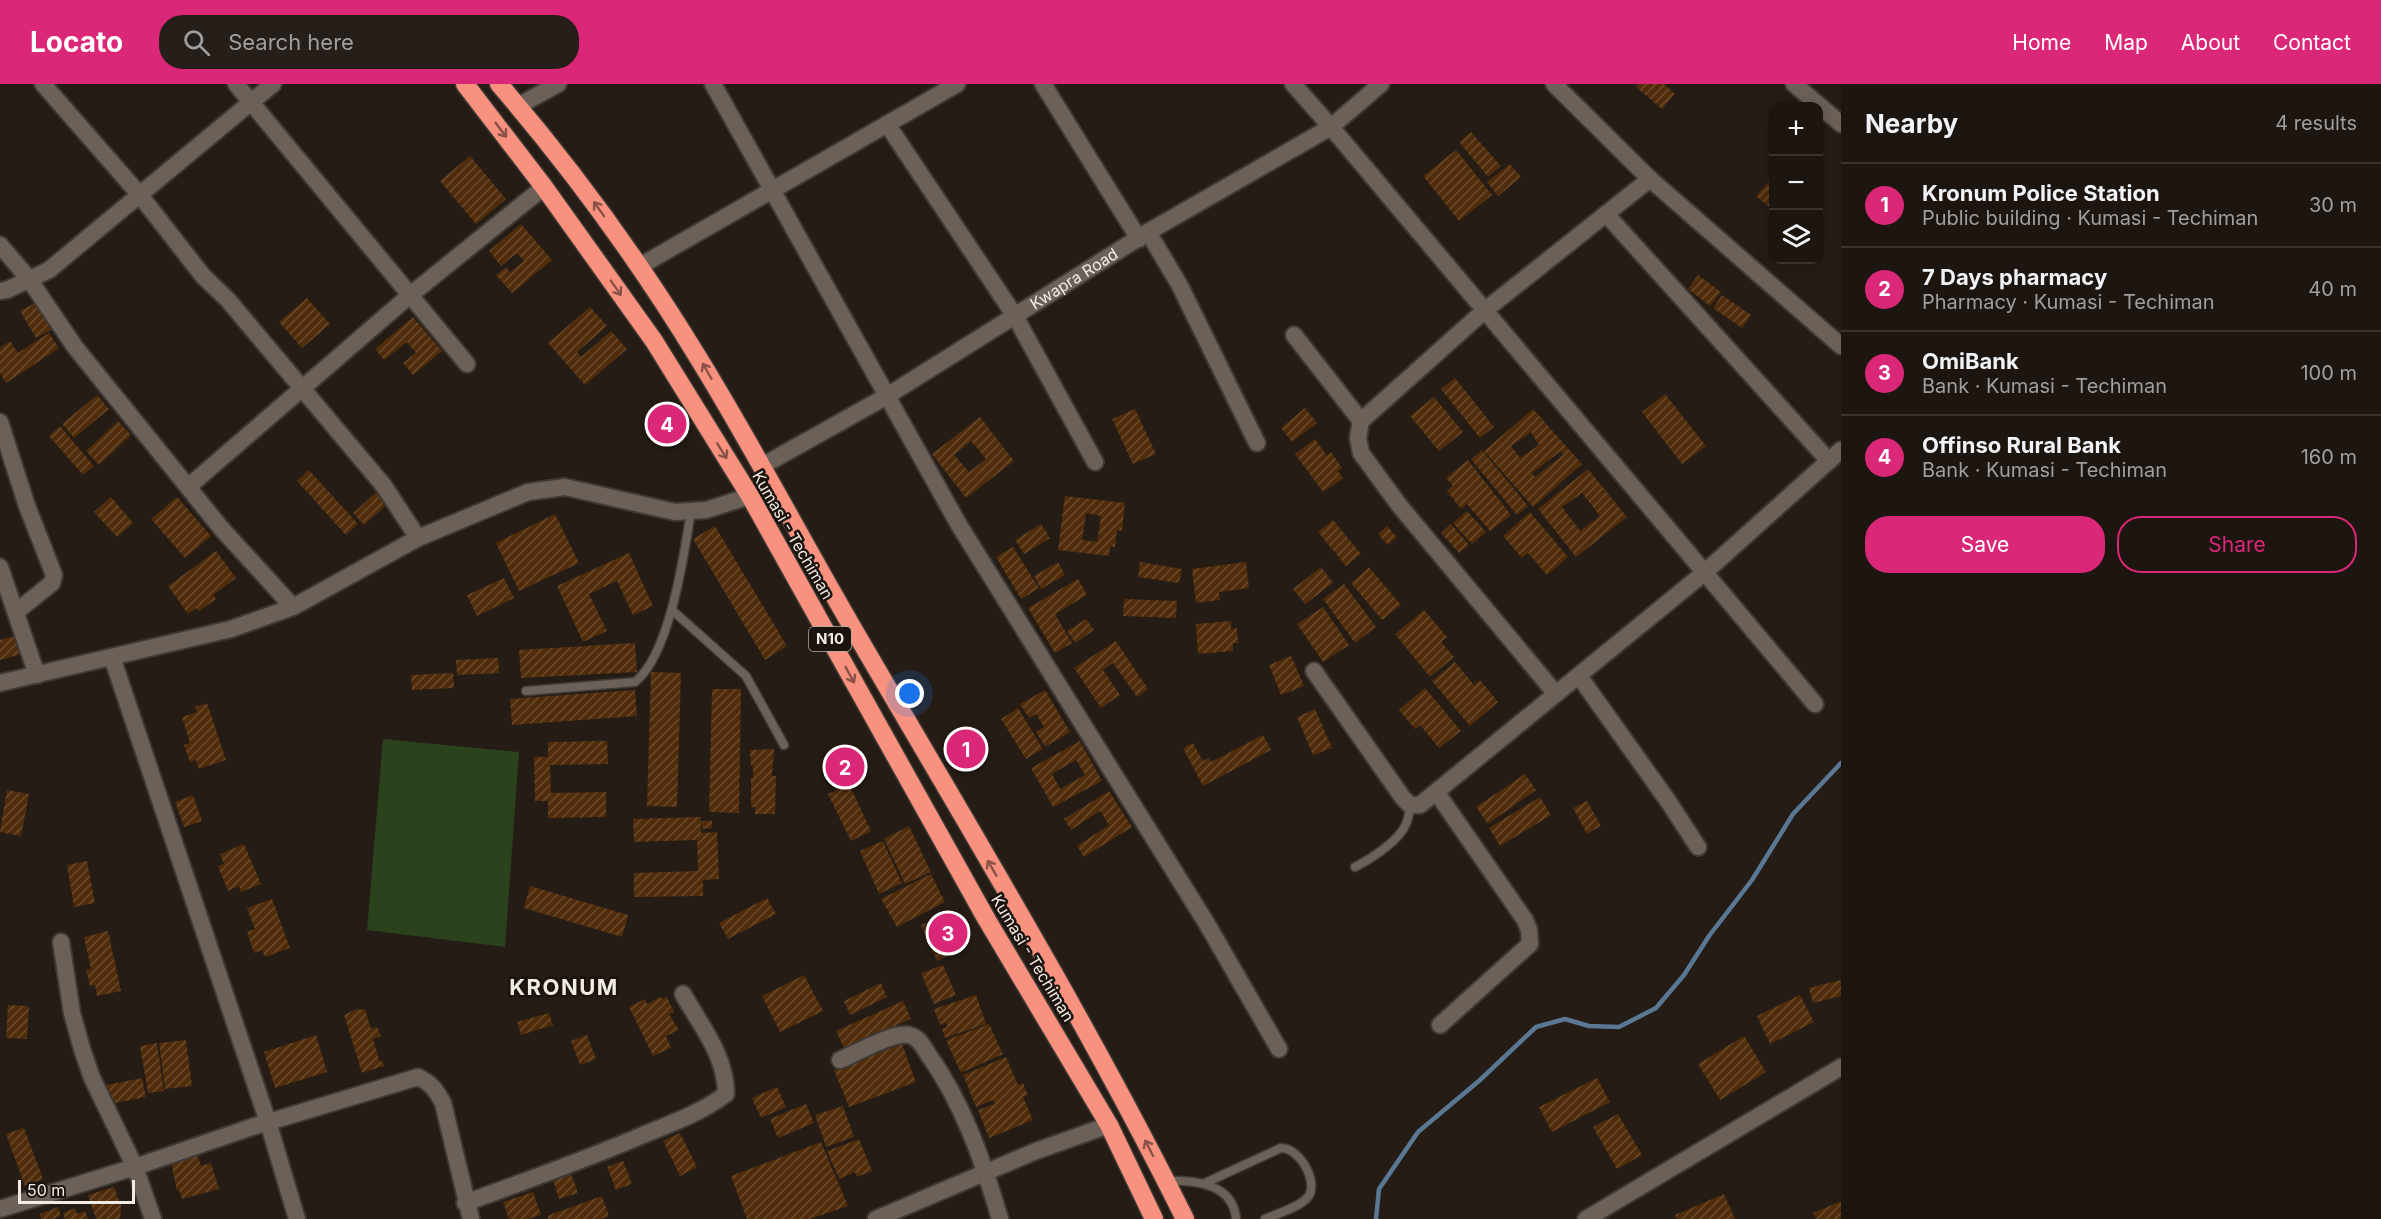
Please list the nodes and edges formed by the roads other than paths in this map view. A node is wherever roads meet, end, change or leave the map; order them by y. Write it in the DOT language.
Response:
graph roads {
  1 [pos="43,84"];
  2 [pos="236,84"];
  3 [pos="273,84"];
  4 [pos="465,84"];
  5 [pos="499,84"];
  6 [pos="558,84"];
  7 [pos="713,84"];
  8 [pos="957,84"];
  9 [pos="1043,84"];
  10 [pos="1293,84"];
  11 [pos="1381,84"];
  12 [pos="1554,84"];
  13 [pos="1794,84"];
  14 [pos="250,101"];
  15 [pos="518,105"];
  16 [pos="887,124"];
  17 [pos="1841,124"];
  18 [pos="1331,127"];
  19 [pos="1650,179"];
  20 [pos="544,187"];
  21 [pos="772,189"];
  22 [pos="139,194"];
  23 [pos="1606,214"];
  24 [pos="1144,236"];
  25 [pos="0,244"];
  26 [pos="640,266"];
  27 [pos="29,279"];
  28 [pos="0,291"];
  29 [pos="409,296"];
  30 [pos="1484,311"];
  31 [pos="1015,316"];
  32 [pos="1294,335"];
  33 [pos="1841,346"];
  34 [pos="467,364"];
  35 [pos="302,389"];
  36 [pos="887,396"];
  37 [pos="1361,421"];
  38 [pos="0,422"];
  39 [pos="1257,443"];
  40 [pos="1835,456"];
  41 [pos="1095,462"];
  42 [pos="762,466"];
  43 [pos="188,487"];
  44 [pos="750,496"];
  45 [pos="692,511"];
  46 [pos="418,538"];
  47 [pos="0,567"];
  48 [pos="1704,573"];
  49 [pos="293,607"];
  50 [pos="672,610"];
  51 [pos="16,612"];
  52 [pos="112,657"];
  53 [pos="1314,671"];
  54 [pos="37,675"];
  55 [pos="1579,676"];
  56 [pos="0,683"];
  57 [pos="526,692"];
  58 [pos="1556,694"];
  59 [pos="1815,704"];
  60 [pos="784,745"];
  61 [pos="1437,793"];
  62 [pos="1410,805"];
  63 [pos="1698,847"];
  64 [pos="1355,867"];
  65 [pos="61,942"];
  66 [pos="683,994"];
  67 [pos="1440,1025"];
  68 [pos="1279,1049"];
  69 [pos="840,1060"];
  70 [pos="1841,1067"];
  71 [pos="268,1122"];
  72 [pos="1109,1125"];
  73 [pos="135,1167"];
  74 [pos="986,1173"];
  75 [pos="1166,1181"];
  76 [pos="1205,1183"];
  77 [pos="465,1203"];
  78 [pos="0,1209"];
  79 [pos="153,1219"];
  80 [pos="297,1219"];
  81 [pos="471,1219"];
  82 [pos="876,1219"];
  83 [pos="1000,1219"];
  84 [pos="1154,1219"];
  85 [pos="1185,1219"];
  86 [pos="1236,1219"];
  87 [pos="1265,1219"];
  88 [pos="1586,1219"];
  1 -- 22 [label="street"];
  2 -- 14 [label="street"];
  3 -- 14 [label="street"];
  4 -- 20 [label="highway, Kumasi - Techiman / N10, one-way"];
  5 -- 15 [label="highway, N10"];
  6 -- 15 [label="street"];
  7 -- 21 [label="street"];
  8 -- 16 [label="street"];
  9 -- 24 [label="street"];
  10 -- 18 [label="street"];
  11 -- 18 [label="street, Kwapra Road"];
  12 -- 19 [label="street"];
  13 -- 17 [label="street"];
  14 -- 22 [label="street"];
  14 -- 29 [label="street"];
  26 -- 15 [label="highway, N10, one-way"];
  16 -- 21 [label="street"];
  16 -- 31 [label="street"];
  18 -- 24 [label="street, Kwapra Road"];
  18 -- 30 [label="street"];
  19 -- 23 [label="street"];
  19 -- 33 [label="street"];
  20 -- 29 [label="street"];
  20 -- 44 [label="highway, Kumasi - Techiman / N10, one-way"];
  21 -- 26 [label="street"];
  21 -- 36 [label="street"];
  22 -- 27 [label="street"];
  22 -- 35 [label="street"];
  23 -- 30 [label="street"];
  23 -- 40 [label="street"];
  24 -- 31 [label="street, Kwapra Road"];
  24 -- 39 [label="street"];
  25 -- 27 [label="street"];
  42 -- 26 [label="highway, N10, one-way"];
  27 -- 28 [label="street"];
  27 -- 43 [label="street"];
  29 -- 34 [label="street"];
  29 -- 35 [label="street"];
  30 -- 37 [label="street"];
  30 -- 48 [label="street"];
  31 -- 36 [label="street, Kwapra Road"];
  31 -- 41 [label="street"];
  32 -- 37 [label="street"];
  35 -- 43 [label="street"];
  35 -- 46 [label="street"];
  36 -- 42 [label="street, Kwapra Road"];
  36 -- 68 [label="street"];
  37 -- 58 [label="street"];
  38 -- 51 [label="street"];
  40 -- 48 [label="street"];
  75 -- 42 [label="highway, N10, one-way"];
  43 -- 49 [label="street"];
  44 -- 45 [label="street"];
  44 -- 72 [label="highway, Kumasi - Techiman / N10, one-way"];
  45 -- 46 [label="street"];
  45 -- 50 [label="lane"];
  46 -- 49 [label="street"];
  47 -- 51 [label="street"];
  48 -- 55 [label="street"];
  48 -- 59 [label="street"];
  49 -- 52 [label="street"];
  50 -- 57 [label="lane"];
  50 -- 60 [label="lane"];
  51 -- 54 [label="street"];
  52 -- 54 [label="street"];
  52 -- 71 [label="street"];
  53 -- 62 [label="street"];
  54 -- 56 [label="street"];
  55 -- 58 [label="street"];
  55 -- 63 [label="street"];
  58 -- 61 [label="street"];
  61 -- 62 [label="street"];
  61 -- 67 [label="street"];
  62 -- 64 [label="lane"];
  65 -- 73 [label="street"];
  66 -- 77 [label="street"];
  69 -- 74 [label="street"];
  70 -- 88 [label="street"];
  71 -- 73 [label="street"];
  71 -- 77 [label="street"];
  71 -- 80 [label="street"];
  72 -- 74 [label="street"];
  72 -- 84 [label="highway, Kumasi - Techiman / N10"];
  73 -- 78 [label="street"];
  73 -- 79 [label="street"];
  74 -- 82 [label="street"];
  74 -- 83 [label="street"];
  75 -- 76 [label="lane"];
  75 -- 85 [label="highway, N10"];
  76 -- 86 [label="lane"];
  76 -- 87 [label="lane"];
  77 -- 81 [label="street"];
}
